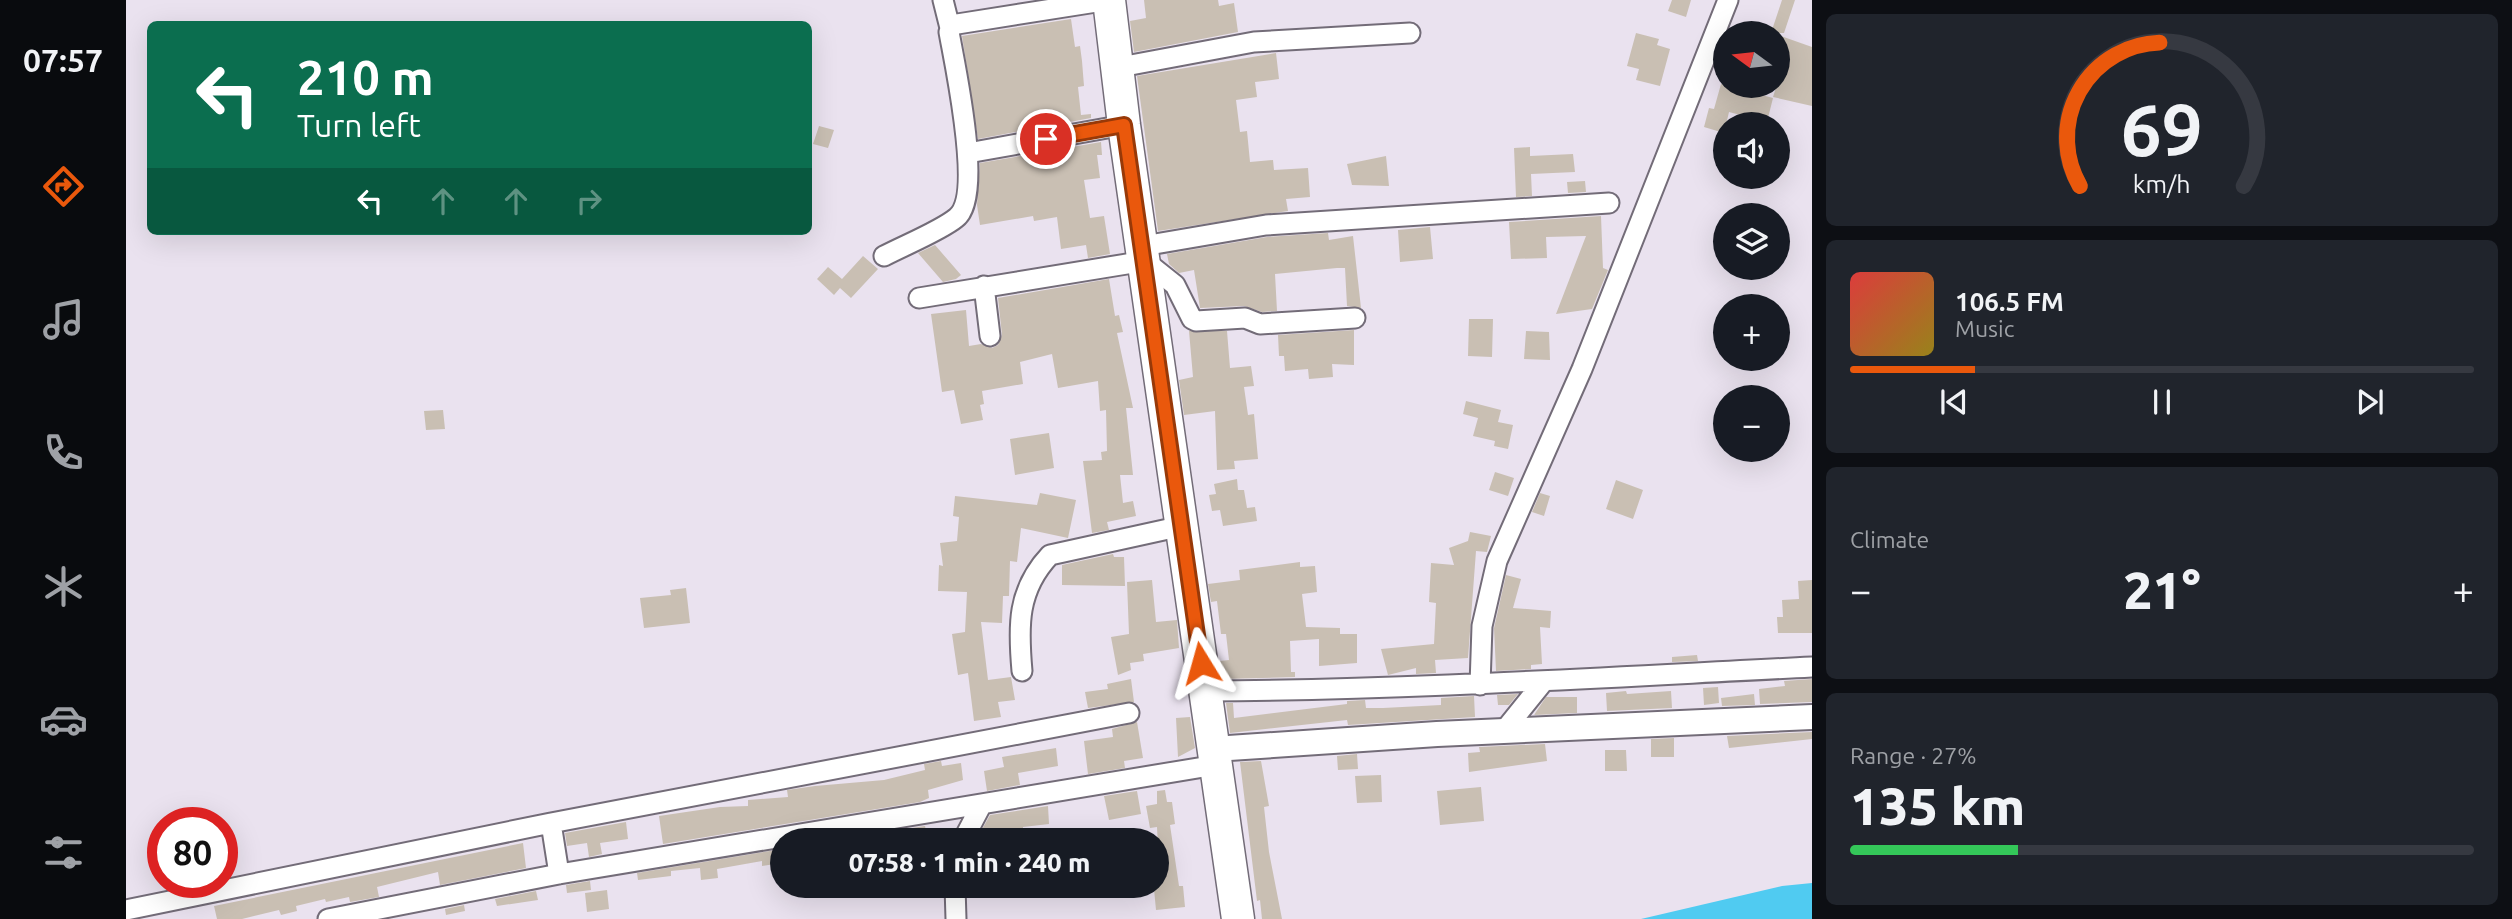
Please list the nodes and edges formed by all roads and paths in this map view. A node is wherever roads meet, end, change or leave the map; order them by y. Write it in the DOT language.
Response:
graph roads {
  1 [pos="943,0"];
  2 [pos="1110,0"];
  3 [pos="1728,0"];
  4 [pos="950,28"];
  5 [pos="1410,33"];
  6 [pos="1120,67"];
  7 [pos="1124,125"];
  8 [pos="968,153"];
  9 [pos="1609,203"];
  10 [pos="1144,254"];
  11 [pos="884,256"];
  12 [pos="984,286"];
  13 [pos="919,298"];
  14 [pos="1355,318"];
  15 [pos="990,336"];
  16 [pos="1182,526"];
  17 [pos="1812,667"];
  18 [pos="1022,671"];
  19 [pos="1544,681"];
  20 [pos="1480,685"];
  21 [pos="1205,691"];
  22 [pos="1129,713"];
  23 [pos="1812,718"];
  24 [pos="1503,732"];
  25 [pos="1215,757"];
  26 [pos="982,804"];
  27 [pos="551,823"];
  28 [pos="969,828"];
  29 [pos="559,874"];
  30 [pos="955,898"];
  31 [pos="126,911"];
  32 [pos="328,919"];
  33 [pos="956,919"];
  34 [pos="1238,919"];
  1 -- 4 [label="street"];
  2 -- 4 [label="street"];
  2 -- 6 [label="highway"];
  3 -- 20 [label="street"];
  4 -- 8 [label="street"];
  5 -- 6 [label="street"];
  6 -- 7 [label="highway"];
  7 -- 8 [label="street"];
  7 -- 10 [label="highway"];
  8 -- 11 [label="street"];
  9 -- 10 [label="street"];
  10 -- 12 [label="street"];
  10 -- 14 [label="street"];
  10 -- 16 [label="highway"];
  12 -- 13 [label="street"];
  12 -- 15 [label="street"];
  16 -- 18 [label="street"];
  16 -- 21 [label="highway"];
  17 -- 19 [label="street"];
  19 -- 20 [label="street"];
  19 -- 24 [label="street"];
  20 -- 21 [label="street"];
  21 -- 25 [label="highway"];
  22 -- 27 [label="street"];
  23 -- 24 [label="street"];
  24 -- 25 [label="street"];
  25 -- 26 [label="street"];
  25 -- 34 [label="highway"];
  26 -- 28 [label="street"];
  26 -- 29 [label="street"];
  27 -- 29 [label="street"];
  27 -- 31 [label="street"];
  29 -- 32 [label="street"];
  30 -- 33 [label="street"];
}
